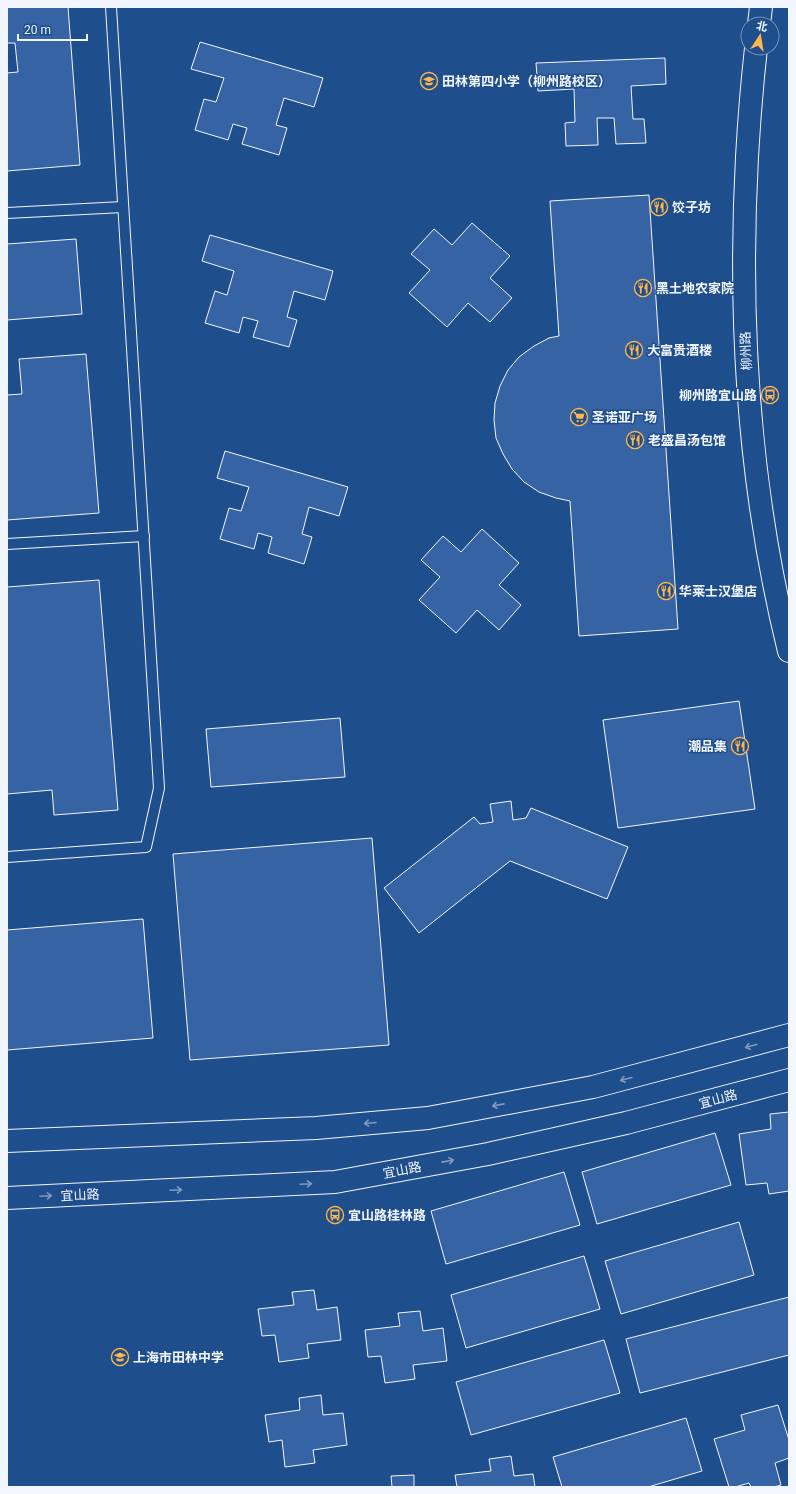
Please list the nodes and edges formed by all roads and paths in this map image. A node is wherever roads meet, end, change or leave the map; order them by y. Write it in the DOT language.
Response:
graph roads {
  1 [pos="110,7"];
  2 [pos="755,56"];
  3 [pos="123,207"];
  4 [pos="7,213"];
  5 [pos="144,536"];
  6 [pos="7,544"];
  7 [pos="789,651"];
  8 [pos="7,857"];
  9 [pos="789,1035"];
  10 [pos="789,1080"];
  11 [pos="7,1141"];
  12 [pos="7,1198"];
  1 -- 3 [label="lane"];
  2 -- 7 [label="main road, 柳州路"];
  3 -- 4 [label="lane"];
  3 -- 5 [label="lane"];
  5 -- 6 [label="lane"];
  5 -- 8 [label="lane"];
  9 -- 11 [label="main road, one-way"];
  12 -- 10 [label="main road, 宜山路, one-way"];
}
